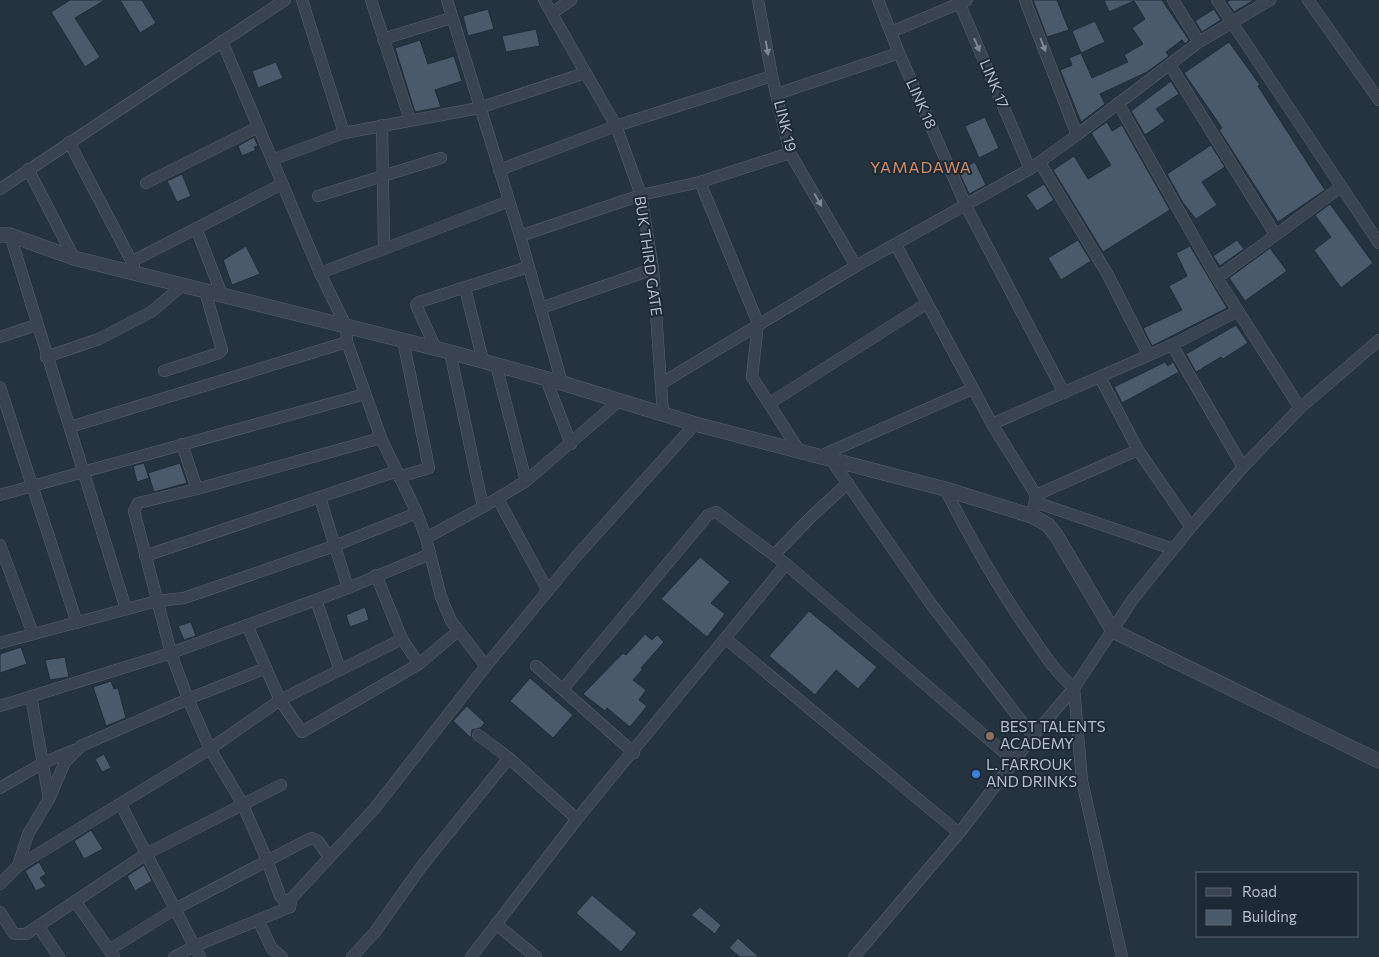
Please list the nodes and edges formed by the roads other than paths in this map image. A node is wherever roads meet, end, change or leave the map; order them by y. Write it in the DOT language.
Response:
graph roads {
  1 [pos="284,0"];
  2 [pos="302,0"];
  3 [pos="371,0"];
  4 [pos="447,0"];
  5 [pos="544,0"];
  6 [pos="572,0"];
  7 [pos="758,0"];
  8 [pos="878,0"];
  9 [pos="1025,0"];
  10 [pos="1173,0"];
  11 [pos="1217,0"];
  12 [pos="1270,0"];
  13 [pos="1308,0"];
  14 [pos="962,1"];
  15 [pos="552,13"];
  16 [pos="451,18"];
  17 [pos="1230,22"];
  18 [pos="891,32"];
  19 [pos="382,39"];
  20 [pos="222,41"];
  21 [pos="1199,42"];
  22 [pos="899,53"];
  23 [pos="1170,65"];
  24 [pos="585,73"];
  25 [pos="772,76"];
  26 [pos="777,94"];
  27 [pos="1379,100"];
  28 [pos="1118,103"];
  29 [pos="479,108"];
  30 [pos="410,120"];
  31 [pos="382,125"];
  32 [pos="616,126"];
  33 [pos="258,127"];
  34 [pos="344,133"];
  35 [pos="1077,136"];
  36 [pos="69,142"];
  37 [pos="790,153"];
  38 [pos="441,158"];
  39 [pos="272,160"];
  40 [pos="1035,166"];
  41 [pos="28,169"];
  42 [pos="499,170"];
  43 [pos="384,174"];
  44 [pos="700,182"];
  45 [pos="146,183"];
  46 [pos="282,184"];
  47 [pos="1341,187"];
  48 [pos="0,189"];
  49 [pos="641,195"];
  50 [pos="318,196"];
  51 [pos="509,201"];
  52 [pos="966,206"];
  53 [pos="196,228"];
  54 [pos="1275,234"];
  55 [pos="5,235"];
  56 [pos="520,236"];
  57 [pos="1379,243"];
  58 [pos="896,244"];
  59 [pos="384,249"];
  60 [pos="74,258"];
  61 [pos="131,262"];
  62 [pos="856,266"];
  63 [pos="528,267"];
  64 [pos="653,269"];
  65 [pos="320,273"];
  66 [pos="142,275"];
  67 [pos="1217,278"];
  68 [pos="183,285"];
  69 [pos="465,288"];
  70 [pos="205,291"];
  71 [pos="222,295"];
  72 [pos="926,304"];
  73 [pos="541,308"];
  74 [pos="1238,312"];
  75 [pos="758,323"];
  76 [pos="36,325"];
  77 [pos="346,326"];
  78 [pos="0,337"];
  79 [pos="403,340"];
  80 [pos="1379,340"];
  81 [pos="347,342"];
  82 [pos="1172,345"];
  83 [pos="443,351"];
  84 [pos="1148,354"];
  85 [pos="46,357"];
  86 [pos="490,363"];
  87 [pos="164,371"];
  88 [pos="1100,377"];
  89 [pos="546,379"];
  90 [pos="662,382"];
  91 [pos="562,383"];
  92 [pos="0,386"];
  93 [pos="972,389"];
  94 [pos="1064,393"];
  95 [pos="365,394"];
  96 [pos="619,401"];
  97 [pos="770,402"];
  98 [pos="1300,408"];
  99 [pos="664,414"];
  100 [pos="695,424"];
  101 [pos="992,424"];
  102 [pos="70,427"];
  103 [pos="381,438"];
  104 [pos="182,444"];
  105 [pos="571,444"];
  106 [pos="1138,450"];
  107 [pos="800,452"];
  108 [pos="818,457"];
  109 [pos="832,461"];
  110 [pos="1243,467"];
  111 [pos="85,471"];
  112 [pos="398,474"];
  113 [pos="526,480"];
  114 [pos="848,483"];
  115 [pos="32,487"];
  116 [pos="198,489"];
  117 [pos="945,489"];
  118 [pos="0,495"];
  119 [pos="320,498"];
  120 [pos="1035,498"];
  121 [pos="498,499"];
  122 [pos="484,508"];
  123 [pos="417,513"];
  124 [pos="1032,516"];
  125 [pos="1191,527"];
  126 [pos="426,538"];
  127 [pos="0,545"];
  128 [pos="334,546"];
  129 [pos="1173,549"];
  130 [pos="430,554"];
  131 [pos="774,555"];
  132 [pos="145,556"];
  133 [pos="786,564"];
  134 [pos="376,575"];
  135 [pos="348,588"];
  136 [pos="548,591"];
  137 [pos="316,600"];
  138 [pos="157,602"];
  139 [pos="126,609"];
  140 [pos="77,623"];
  141 [pos="247,626"];
  142 [pos="458,631"];
  143 [pos="1113,631"];
  144 [pos="33,634"];
  145 [pos="725,638"];
  146 [pos="402,639"];
  147 [pos="0,643"];
  148 [pos="171,653"];
  149 [pos="419,664"];
  150 [pos="486,666"];
  151 [pos="536,666"];
  152 [pos="266,668"];
  153 [pos="340,670"];
  154 [pos="1074,688"];
  155 [pos="563,689"];
  156 [pos="31,696"];
  157 [pos="188,699"];
  158 [pos="280,700"];
  159 [pos="0,706"];
  160 [pos="478,735"];
  161 [pos="1033,736"];
  162 [pos="81,746"];
  163 [pos="210,749"];
  164 [pos="634,753"];
  165 [pos="509,758"];
  166 [pos="1014,761"];
  167 [pos="1379,761"];
  168 [pos="43,763"];
  169 [pos="281,785"];
  170 [pos="0,788"];
  171 [pos="49,799"];
  172 [pos="242,804"];
  173 [pos="121,805"];
  174 [pos="577,819"];
  175 [pos="959,833"];
  176 [pos="146,854"];
  177 [pos="329,857"];
  178 [pos="267,860"];
  179 [pos="18,866"];
  180 [pos="0,884"];
  181 [pos="75,902"];
  182 [pos="290,907"];
  183 [pos="175,909"];
  184 [pos="0,912"];
  185 [pos="258,920"];
  186 [pos="496,924"];
  187 [pos="38,926"];
  188 [pos="195,946"];
  189 [pos="111,953"];
  190 [pos="59,957"];
  191 [pos="174,957"];
  192 [pos="200,957"];
  193 [pos="282,957"];
  194 [pos="352,957"];
  195 [pos="471,957"];
  196 [pos="536,957"];
  197 [pos="854,957"];
  198 [pos="1122,957"];
  1 -- 20 [label="street"];
  2 -- 34 [label="street"];
  3 -- 19 [label="street"];
  4 -- 16 [label="street"];
  5 -- 15 [label="street, BUK THIRD GATE"];
  6 -- 15 [label="street"];
  7 -- 25 [label="street, LINK 19, one-way"];
  8 -- 18 [label="street, LINK 18"];
  9 -- 35 [label="street, one-way"];
  10 -- 21 [label="street"];
  11 -- 17 [label="street"];
  12 -- 17 [label="street"];
  13 -- 27 [label="street"];
  14 -- 18 [label="street"];
  14 -- 40 [label="street, LINK 17, one-way"];
  15 -- 24 [label="street, BUK THIRD GATE"];
  16 -- 19 [label="street"];
  16 -- 29 [label="street"];
  17 -- 21 [label="street"];
  17 -- 47 [label="street"];
  18 -- 22 [label="street, LINK 18"];
  19 -- 30 [label="street"];
  20 -- 33 [label="street"];
  20 -- 36 [label="street"];
  21 -- 23 [label="street"];
  22 -- 26 [label="street"];
  22 -- 52 [label="street, LINK 18"];
  23 -- 28 [label="street"];
  23 -- 54 [label="street"];
  24 -- 29 [label="street"];
  24 -- 32 [label="street, BUK THIRD GATE"];
  25 -- 26 [label="street, LINK 19"];
  25 -- 32 [label="street"];
  26 -- 37 [label="street, LINK 19"];
  28 -- 35 [label="street"];
  28 -- 67 [label="street"];
  29 -- 30 [label="street"];
  29 -- 42 [label="street"];
  30 -- 31 [label="street"];
  31 -- 34 [label="street"];
  31 -- 43 [label="street"];
  32 -- 42 [label="street"];
  32 -- 49 [label="street, BUK THIRD GATE"];
  33 -- 39 [label="street"];
  33 -- 45 [label="street"];
  34 -- 39 [label="street"];
  35 -- 40 [label="street"];
  36 -- 41 [label="street"];
  36 -- 61 [label="street"];
  37 -- 44 [label="street"];
  37 -- 62 [label="street, LINK 19, one-way"];
  38 -- 43 [label="street"];
  39 -- 46 [label="street"];
  40 -- 52 [label="street"];
  40 -- 84 [label="street, LINK 17"];
  41 -- 48 [label="street"];
  41 -- 60 [label="street"];
  42 -- 51 [label="street"];
  43 -- 50 [label="street"];
  43 -- 59 [label="street"];
  44 -- 49 [label="street"];
  44 -- 75 [label="street"];
  46 -- 53 [label="street"];
  46 -- 65 [label="street"];
  47 -- 54 [label="street"];
  47 -- 57 [label="street"];
  49 -- 56 [label="street"];
  49 -- 64 [label="street, BUK THIRD GATE"];
  51 -- 56 [label="street"];
  51 -- 59 [label="street"];
  52 -- 58 [label="street"];
  52 -- 94 [label="street, LINK 18"];
  53 -- 61 [label="street"];
  53 -- 71 [label="street"];
  54 -- 67 [label="street"];
  55 -- 60 [label="street"];
  55 -- 76 [label="street"];
  56 -- 63 [label="street"];
  58 -- 62 [label="street"];
  58 -- 72 [label="street"];
  59 -- 65 [label="street"];
  60 -- 66 [label="street"];
  61 -- 66 [label="street"];
  62 -- 75 [label="street"];
  63 -- 69 [label="street"];
  63 -- 73 [label="street"];
  64 -- 73 [label="street"];
  64 -- 90 [label="street, BUK THIRD GATE"];
  65 -- 77 [label="street"];
  66 -- 68 [label="street"];
  67 -- 74 [label="street"];
  68 -- 70 [label="street"];
  68 -- 85 [label="street"];
  69 -- 83 [label="street"];
  69 -- 86 [label="street"];
  70 -- 71 [label="street"];
  70 -- 87 [label="street"];
  71 -- 77 [label="street"];
  72 -- 93 [label="street"];
  72 -- 97 [label="street"];
  73 -- 91 [label="street"];
  74 -- 82 [label="street"];
  74 -- 98 [label="street"];
  75 -- 90 [label="street"];
  75 -- 97 [label="street"];
  76 -- 78 [label="street"];
  76 -- 85 [label="street"];
  77 -- 79 [label="street"];
  77 -- 81 [label="street"];
  79 -- 83 [label="street"];
  79 -- 112 [label="street"];
  80 -- 98 [label="street"];
  81 -- 95 [label="street"];
  81 -- 102 [label="street"];
  82 -- 84 [label="street"];
  82 -- 110 [label="street"];
  83 -- 86 [label="street"];
  83 -- 122 [label="street"];
  84 -- 88 [label="street"];
  85 -- 102 [label="street"];
  86 -- 89 [label="street"];
  86 -- 113 [label="street"];
  88 -- 94 [label="street"];
  88 -- 106 [label="street"];
  89 -- 91 [label="street"];
  89 -- 105 [label="street"];
  90 -- 99 [label="street, BUK THIRD GATE"];
  91 -- 96 [label="street"];
  92 -- 115 [label="street"];
  93 -- 101 [label="street"];
  93 -- 108 [label="street"];
  94 -- 101 [label="street"];
  95 -- 103 [label="street"];
  95 -- 104 [label="street"];
  96 -- 99 [label="street"];
  96 -- 105 [label="street"];
  97 -- 107 [label="street"];
  98 -- 110 [label="street"];
  99 -- 100 [label="street"];
  100 -- 107 [label="street"];
  100 -- 136 [label="street"];
  101 -- 120 [label="street"];
  102 -- 111 [label="street"];
  103 -- 112 [label="street"];
  103 -- 116 [label="street"];
  104 -- 111 [label="street"];
  104 -- 116 [label="street"];
  105 -- 113 [label="street"];
  106 -- 120 [label="street"];
  106 -- 125 [label="street"];
  107 -- 108 [label="street"];
  108 -- 109 [label="street"];
  109 -- 114 [label="street"];
  109 -- 117 [label="street"];
  110 -- 125 [label="street"];
  111 -- 115 [label="street"];
  111 -- 139 [label="street"];
  112 -- 119 [label="street"];
  112 -- 123 [label="street"];
  113 -- 121 [label="street"];
  114 -- 131 [label="street"];
  114 -- 161 [label="street"];
  115 -- 118 [label="street"];
  115 -- 140 [label="street"];
  116 -- 132 [label="street"];
  117 -- 124 [label="street"];
  117 -- 154 [label="street"];
  119 -- 128 [label="street"];
  119 -- 132 [label="street"];
  120 -- 124 [label="street"];
  120 -- 129 [label="street"];
  121 -- 122 [label="street"];
  121 -- 136 [label="street"];
  122 -- 126 [label="street"];
  123 -- 126 [label="street"];
  123 -- 128 [label="street"];
  124 -- 143 [label="street"];
  125 -- 129 [label="street"];
  126 -- 130 [label="street"];
  127 -- 144 [label="street"];
  128 -- 135 [label="street"];
  128 -- 138 [label="street"];
  129 -- 143 [label="street"];
  130 -- 134 [label="street"];
  130 -- 142 [label="street"];
  131 -- 133 [label="street"];
  131 -- 155 [label="street"];
  132 -- 138 [label="street"];
  133 -- 145 [label="street"];
  133 -- 166 [label="street"];
  134 -- 135 [label="street"];
  134 -- 146 [label="street"];
  135 -- 137 [label="street"];
  136 -- 150 [label="street"];
  137 -- 141 [label="street"];
  137 -- 153 [label="street"];
  138 -- 139 [label="street"];
  138 -- 148 [label="street"];
  139 -- 140 [label="street"];
  140 -- 144 [label="street"];
  141 -- 148 [label="street"];
  141 -- 152 [label="street"];
  142 -- 149 [label="street"];
  142 -- 150 [label="street"];
  143 -- 154 [label="street"];
  143 -- 167 [label="street"];
  144 -- 147 [label="street"];
  145 -- 164 [label="street"];
  145 -- 175 [label="street"];
  146 -- 149 [label="street"];
  146 -- 153 [label="street"];
  148 -- 156 [label="street"];
  148 -- 157 [label="street"];
  149 -- 158 [label="street"];
  150 -- 177 [label="street"];
  151 -- 155 [label="street"];
  152 -- 157 [label="street"];
  152 -- 158 [label="street"];
  153 -- 158 [label="street"];
  154 -- 161 [label="street"];
  154 -- 198 [label="street"];
  155 -- 164 [label="street"];
  156 -- 159 [label="street"];
  156 -- 168 [label="street"];
  157 -- 162 [label="street"];
  157 -- 163 [label="street"];
  158 -- 163 [label="street"];
  160 -- 165 [label="street"];
  161 -- 166 [label="street"];
  162 -- 168 [label="street"];
  162 -- 171 [label="street"];
  163 -- 172 [label="street"];
  163 -- 173 [label="street"];
  164 -- 174 [label="street"];
  165 -- 174 [label="street"];
  165 -- 194 [label="street"];
  166 -- 175 [label="street"];
  168 -- 170 [label="street"];
  168 -- 171 [label="street"];
  169 -- 172 [label="street"];
  171 -- 179 [label="street"];
  172 -- 176 [label="street"];
  172 -- 178 [label="street"];
  173 -- 176 [label="street"];
  173 -- 179 [label="street"];
  174 -- 186 [label="street"];
  175 -- 197 [label="street"];
  176 -- 181 [label="street"];
  176 -- 183 [label="street"];
  177 -- 178 [label="street"];
  177 -- 182 [label="street"];
  178 -- 182 [label="street"];
  178 -- 183 [label="street"];
  179 -- 180 [label="street"];
  181 -- 187 [label="street"];
  181 -- 189 [label="street"];
  182 -- 185 [label="street"];
  183 -- 188 [label="street"];
  183 -- 189 [label="street"];
  184 -- 187 [label="street"];
  185 -- 188 [label="street"];
  185 -- 193 [label="street"];
  186 -- 195 [label="street"];
  186 -- 196 [label="street"];
  187 -- 190 [label="street"];
  188 -- 191 [label="street"];
  188 -- 192 [label="street"];
}
